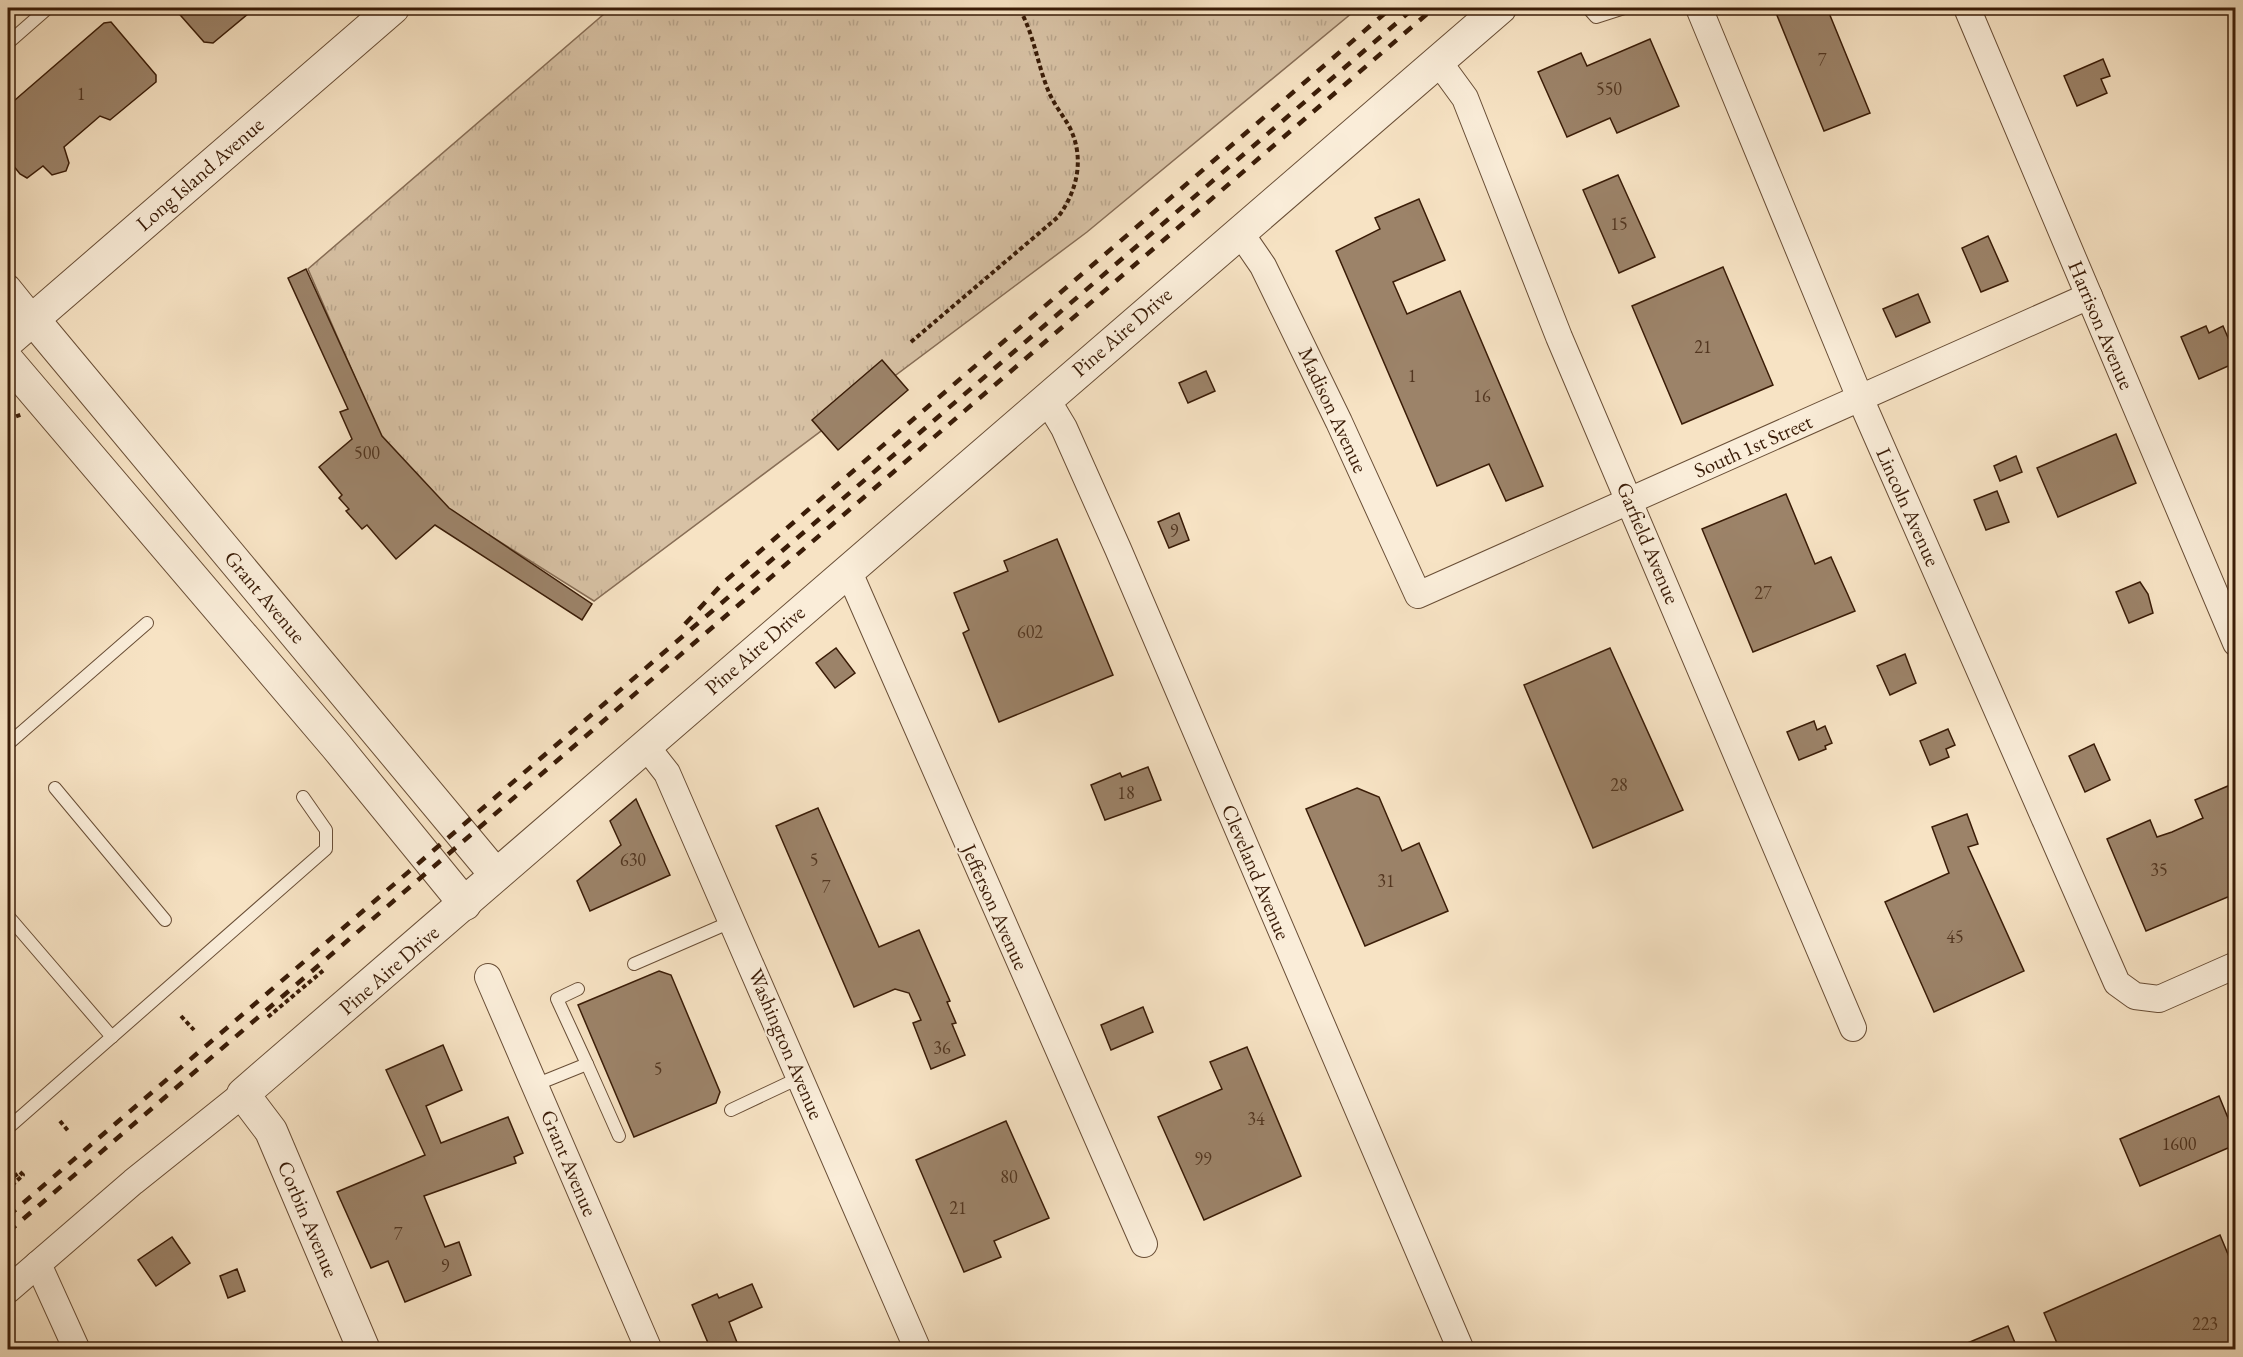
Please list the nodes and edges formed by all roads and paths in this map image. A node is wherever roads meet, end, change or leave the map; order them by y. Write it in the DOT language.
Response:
graph roads {
  1 [pos="48,8"];
  2 [pos="393,8"];
  3 [pos="1019,8"];
  4 [pos="1500,8"];
  5 [pos="1588,8"];
  6 [pos="1624,8"];
  7 [pos="1699,8"];
  8 [pos="1967,8"];
  9 [pos="8,43"];
  10 [pos="1438,61"];
  11 [pos="1239,231"];
  12 [pos="8,288"];
  13 [pos="2089,297"];
  14 [pos="33,319"];
  15 [pos="8,341"];
  16 [pos="911,342"];
  17 [pos="8,361"];
  18 [pos="1046,398"];
  19 [pos="1860,398"];
  20 [pos="1630,501"];
  21 [pos="848,570"];
  22 [pos="1418,595"];
  23 [pos="147,623"];
  24 [pos="2235,643"];
  25 [pos="8,744"];
  26 [pos="645,745"];
  27 [pos="55,788"];
  28 [pos="303,797"];
  29 [pos="496,875"];
  30 [pos="465,904"];
  31 [pos="8,916"];
  32 [pos="165,921"];
  33 [pos="733,921"];
  34 [pos="634,964"];
  35 [pos="2235,966"];
  36 [pos="325,969"];
  37 [pos="488,977"];
  38 [pos="578,989"];
  39 [pos="181,1016"];
  40 [pos="268,1017"];
  41 [pos="1853,1028"];
  42 [pos="194,1030"];
  43 [pos="112,1037"];
  44 [pos="587,1064"];
  45 [pos="801,1077"];
  46 [pos="535,1085"];
  47 [pos="243,1094"];
  48 [pos="731,1110"];
  49 [pos="60,1121"];
  50 [pos="8,1128"];
  51 [pos="69,1132"];
  52 [pos="619,1136"];
  53 [pos="8,1181"];
  54 [pos="8,1189"];
  55 [pos="1144,1244"];
  56 [pos="38,1264"];
  57 [pos="8,1290"];
  58 [pos="77,1350"];
  59 [pos="364,1350"];
  60 [pos="649,1350"];
  61 [pos="918,1350"];
  62 [pos="1461,1350"];
  1 -- 9 [label="lane"];
  2 -- 14 [label="street, Long Island Avenue"];
  3 -- 16 [label="path"];
  4 -- 10 [label="street, Pine Aire Drive"];
  5 -- 6 [label="lane"];
  7 -- 19 [label="street, Lincoln Avenue"];
  8 -- 13 [label="street, Harrison Avenue"];
  10 -- 11 [label="street, Pine Aire Drive"];
  10 -- 20 [label="street, Garfield Avenue"];
  11 -- 18 [label="street, Pine Aire Drive"];
  11 -- 22 [label="street, Madison Avenue"];
  12 -- 14 [label="street"];
  13 -- 19 [label="street, South 1st Street"];
  13 -- 24 [label="street, Harrison Avenue"];
  14 -- 15 [label="street, Long Island Avenue"];
  14 -- 29 [label="street, Grant Avenue"];
  17 -- 30 [label="street, Grant Avenue"];
  18 -- 21 [label="street, Pine Aire Drive"];
  18 -- 62 [label="street, Cleveland Avenue"];
  19 -- 20 [label="street, South 1st Street"];
  19 -- 35 [label="street, Lincoln Avenue"];
  20 -- 22 [label="street, South 1st Street"];
  20 -- 41 [label="street, Garfield Avenue"];
  21 -- 26 [label="street, Pine Aire Drive"];
  21 -- 55 [label="street, Jefferson Avenue"];
  23 -- 25 [label="lane"];
  26 -- 29 [label="street, Pine Aire Drive"];
  26 -- 33 [label="street, Washington Avenue"];
  27 -- 32 [label="lane"];
  28 -- 43 [label="lane"];
  29 -- 30 [label="street, Pine Aire Drive"];
  30 -- 47 [label="street, Pine Aire Drive"];
  31 -- 43 [label="lane"];
  33 -- 34 [label="lane"];
  33 -- 45 [label="street, Washington Avenue"];
  36 -- 40 [label="path"];
  37 -- 46 [label="street, Grant Avenue"];
  38 -- 44 [label="lane"];
  39 -- 42 [label="path"];
  43 -- 50 [label="lane"];
  44 -- 46 [label="lane"];
  44 -- 52 [label="lane"];
  45 -- 48 [label="lane"];
  45 -- 61 [label="street, Washington Avenue"];
  46 -- 60 [label="street, Grant Avenue"];
  47 -- 56 [label="street, Pine Aire Drive"];
  47 -- 59 [label="street, Corbin Avenue"];
  49 -- 51 [label="path"];
  53 -- 54 [label="path"];
  56 -- 57 [label="street, Pine Aire Drive"];
  56 -- 58 [label="street"];
}
